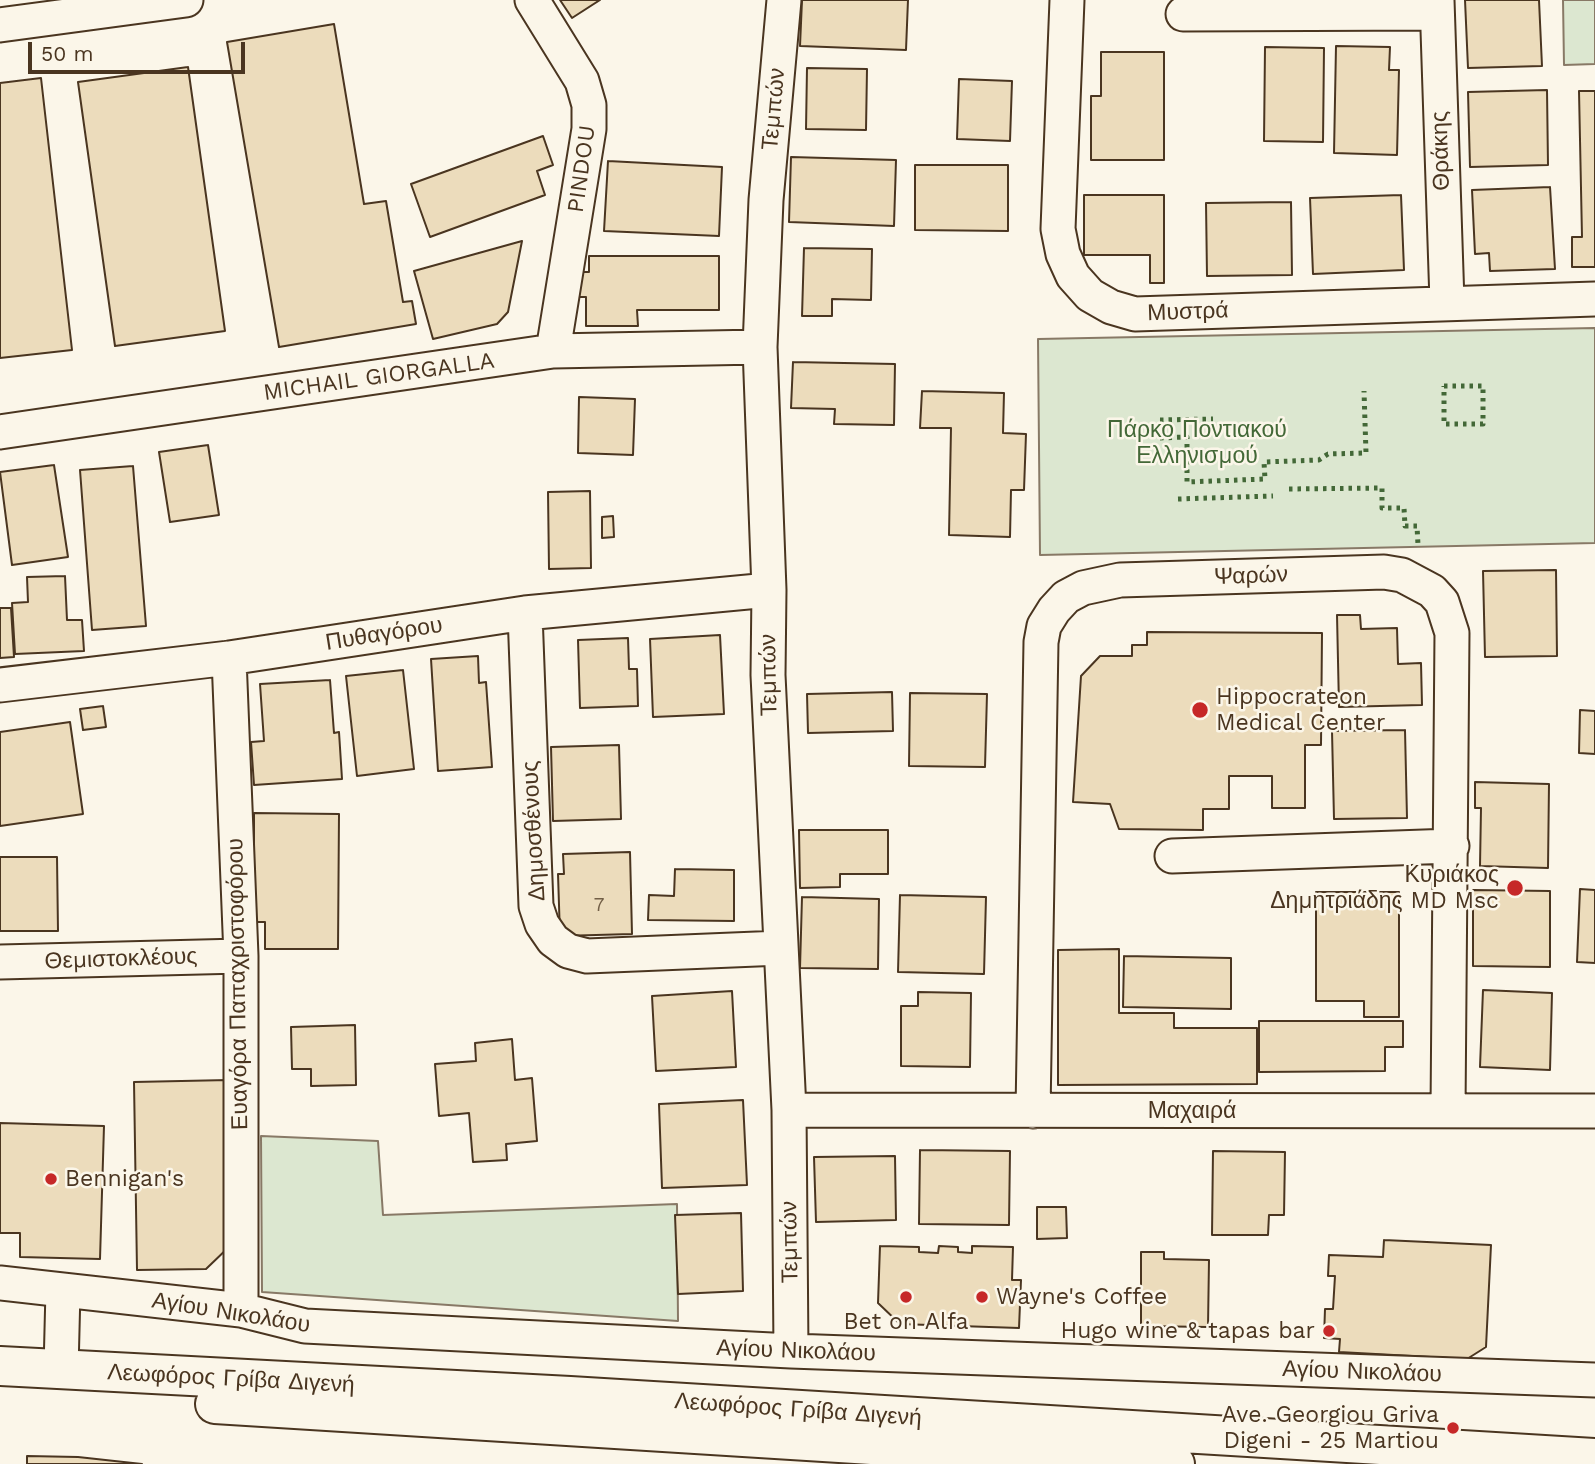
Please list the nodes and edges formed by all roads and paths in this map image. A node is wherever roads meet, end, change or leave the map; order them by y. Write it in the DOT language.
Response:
graph roads {
  1 [pos="186,0"];
  2 [pos="532,0"];
  3 [pos="785,0"];
  4 [pos="1067,0"];
  5 [pos="1437,7"];
  6 [pos="1183,14"];
  7 [pos="0,25"];
  8 [pos="1595,299"];
  9 [pos="1447,302"];
  10 [pos="761,347"];
  11 [pos="553,351"];
  12 [pos="0,432"];
  13 [pos="769,590"];
  14 [pos="525,612"];
  15 [pos="229,658"];
  16 [pos="0,685"];
  17 [pos="1452,846"];
  18 [pos="1172,856"];
  19 [pos="781,948"];
  20 [pos="241,956"];
  21 [pos="0,962"];
  22 [pos="789,1110"];
  23 [pos="1448,1110"];
  24 [pos="1032,1111"];
  25 [pos="1595,1111"];
  26 [pos="0,1283"];
  27 [pos="63,1290"];
  28 [pos="241,1310"];
  29 [pos="791,1352"];
  30 [pos="0,1366"];
  31 [pos="61,1370"];
  32 [pos="1595,1380"];
  33 [pos="0,1391"];
  34 [pos="1595,1458"];
  35 [pos="1175,1464"];
  1 -- 7 [label="street"];
  2 -- 11 [label="street, PINDOU"];
  3 -- 10 [label="street, Τεμπών"];
  4 -- 9 [label="street, Μυστρά"];
  5 -- 6 [label="street"];
  5 -- 9 [label="street, Θράκης"];
  8 -- 9 [label="street, Μυστρά"];
  10 -- 11 [label="street, MICHAIL GIORGALLA"];
  10 -- 13 [label="street, Τεμπών"];
  11 -- 12 [label="street, MICHAIL GIORGALLA"];
  13 -- 14 [label="street, Πυθαγόρου"];
  13 -- 19 [label="street, Τεμπών"];
  14 -- 15 [label="street, Πυθαγόρου"];
  14 -- 19 [label="street, Δημοσθένους"];
  15 -- 16 [label="street, Πυθαγόρου"];
  15 -- 20 [label="street, Ευαγόρα Παπαχριστοφόρου"];
  17 -- 18 [label="street"];
  17 -- 23 [label="street, Ψαρών"];
  17 -- 24 [label="street, Ψαρών"];
  19 -- 22 [label="street, Τεμπών"];
  20 -- 21 [label="street, Θεμιστοκλέους"];
  20 -- 28 [label="street, Ευαγόρα Παπαχριστοφόρου"];
  22 -- 24 [label="street, Μαχαιρά"];
  22 -- 29 [label="street, Τεμπών"];
  23 -- 24 [label="street, Μαχαιρά"];
  23 -- 25 [label="street, Μαχαιρά"];
  26 -- 27 [label="street, Αγίου Νικολάου"];
  27 -- 28 [label="street, Αγίου Νικολάου"];
  27 -- 31 [label="street"];
  28 -- 29 [label="street, Αγίου Νικολάου"];
  29 -- 32 [label="street, Αγίου Νικολάου"];
  30 -- 31 [label="main road, Λεωφόρος Γρίβα Διγενή"];
  31 -- 34 [label="main road, Λεωφόρος Γρίβα Διγενή"];
  33 -- 35 [label="main road, Λεωφόρος Γρίβα Διγενή"];
}
